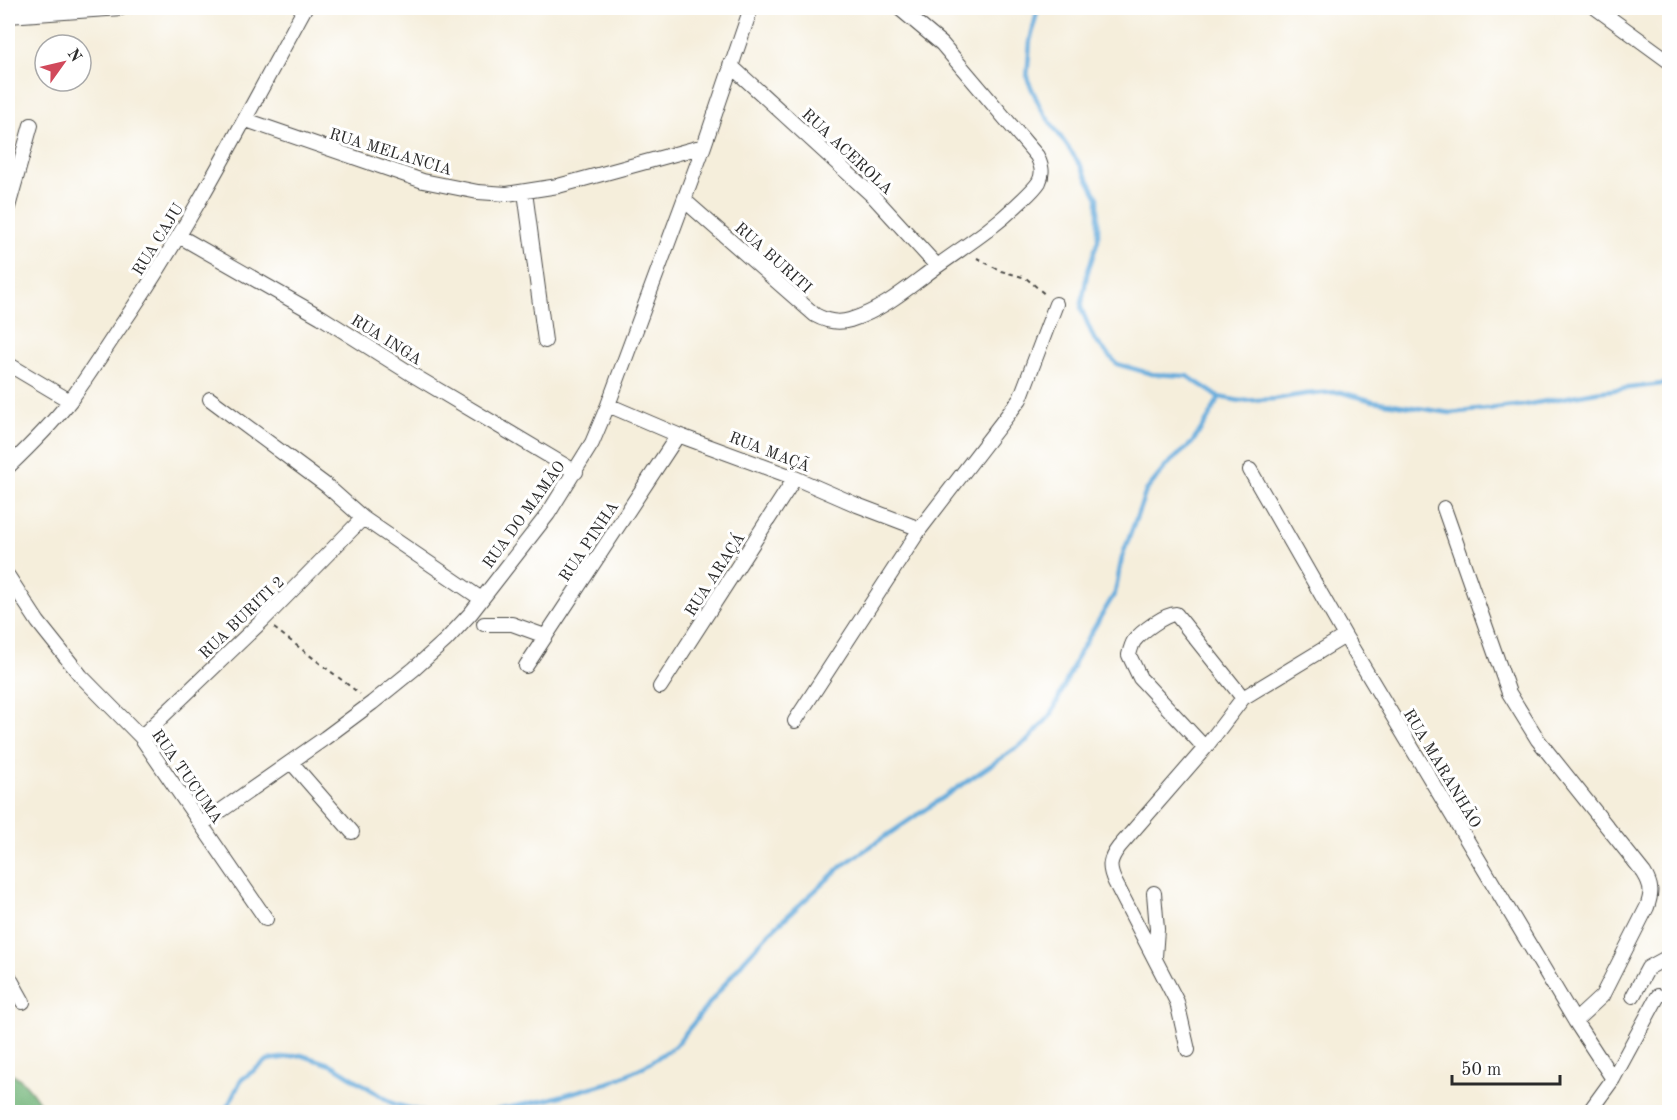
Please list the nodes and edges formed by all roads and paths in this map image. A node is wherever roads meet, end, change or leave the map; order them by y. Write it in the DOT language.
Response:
graph roads {
  1 [pos="121,8"];
  2 [pos="305,8"];
  3 [pos="751,8"];
  4 [pos="899,8"];
  5 [pos="1596,8"];
  6 [pos="8,16"];
  7 [pos="1670,62"];
  8 [pos="730,65"];
  9 [pos="246,120"];
  10 [pos="31,125"];
  11 [pos="704,146"];
  12 [pos="525,192"];
  13 [pos="684,200"];
  14 [pos="8,207"];
  15 [pos="179,236"];
  16 [pos="977,258"];
  17 [pos="937,266"];
  18 [pos="1056,304"];
  19 [pos="545,341"];
  20 [pos="8,364"];
  21 [pos="210,399"];
  22 [pos="70,401"];
  23 [pos="608,405"];
  24 [pos="678,435"];
  25 [pos="8,467"];
  26 [pos="1250,470"];
  27 [pos="576,472"];
  28 [pos="795,478"];
  29 [pos="1444,508"];
  30 [pos="363,518"];
  31 [pos="920,529"];
  32 [pos="8,576"];
  33 [pos="480,598"];
  34 [pos="263,620"];
  35 [pos="484,624"];
  36 [pos="545,636"];
  37 [pos="1345,636"];
  38 [pos="526,666"];
  39 [pos="660,687"];
  40 [pos="1244,698"];
  41 [pos="372,703"];
  42 [pos="795,721"];
  43 [pos="141,737"];
  44 [pos="1205,748"];
  45 [pos="291,762"];
  46 [pos="202,824"];
  47 [pos="352,832"];
  48 [pos="1154,893"];
  49 [pos="266,919"];
  50 [pos="1670,956"];
  51 [pos="1155,960"];
  52 [pos="8,975"];
  53 [pos="1633,996"];
  54 [pos="1658,996"];
  55 [pos="23,1002"];
  56 [pos="1575,1021"];
  57 [pos="1188,1050"];
  58 [pos="1613,1079"];
  59 [pos="1589,1113"];
  1 -- 6 [label="street"];
  2 -- 9 [label="street, RUA CAJU"];
  3 -- 8 [label="street, RUA DO MAMÃO"];
  4 -- 17 [label="street"];
  5 -- 7 [label="street"];
  8 -- 11 [label="street, RUA DO MAMÃO"];
  8 -- 17 [label="street, RUA ACEROLA"];
  9 -- 12 [label="street, RUA MELANCIA"];
  9 -- 15 [label="street, RUA CAJU"];
  10 -- 14 [label="street"];
  11 -- 12 [label="street, RUA MELANCIA"];
  11 -- 13 [label="street, RUA DO MAMÃO"];
  12 -- 19 [label="street"];
  13 -- 17 [label="street, RUA BURITI"];
  13 -- 23 [label="street, RUA DO MAMÃO"];
  15 -- 22 [label="street, RUA CAJU"];
  15 -- 27 [label="street, RUA INGA"];
  16 -- 18 [label="path"];
  18 -- 31 [label="street"];
  20 -- 22 [label="street"];
  21 -- 30 [label="street"];
  22 -- 25 [label="street, RUA CAJU"];
  23 -- 24 [label="street, RUA MAÇÃ"];
  23 -- 27 [label="street, RUA DO MAMÃO"];
  24 -- 28 [label="street, RUA MAÇÃ"];
  24 -- 36 [label="street, RUA PINHA"];
  26 -- 37 [label="street, RUA MARANHÃO"];
  27 -- 33 [label="street, RUA DO MAMÃO"];
  28 -- 31 [label="street, RUA MAÇÃ"];
  28 -- 39 [label="street, RUA ARAÇÁ"];
  29 -- 56 [label="street"];
  30 -- 33 [label="street"];
  30 -- 34 [label="street, RUA BURITI 2"];
  31 -- 42 [label="street"];
  32 -- 43 [label="street, RUA TUCUMA"];
  33 -- 41 [label="street, RUA DO MAMÃO"];
  34 -- 41 [label="path"];
  34 -- 43 [label="street, RUA BURITI 2"];
  35 -- 36 [label="street"];
  36 -- 38 [label="street, RUA PINHA"];
  37 -- 40 [label="street"];
  37 -- 56 [label="street, RUA MARANHÃO"];
  40 -- 44 [label="street"];
  40 -- 44 [label="street"];
  41 -- 45 [label="street, RUA DO MAMÃO"];
  43 -- 46 [label="street, RUA TUCUMA"];
  44 -- 51 [label="street"];
  45 -- 46 [label="street, RUA DO MAMÃO"];
  45 -- 47 [label="street"];
  46 -- 49 [label="street, RUA TUCUMA"];
  48 -- 51 [label="street"];
  50 -- 53 [label="street"];
  51 -- 57 [label="street"];
  52 -- 55 [label="street"];
  54 -- 58 [label="street"];
  56 -- 58 [label="street, RUA MARANHÃO"];
  58 -- 59 [label="street"];
}
